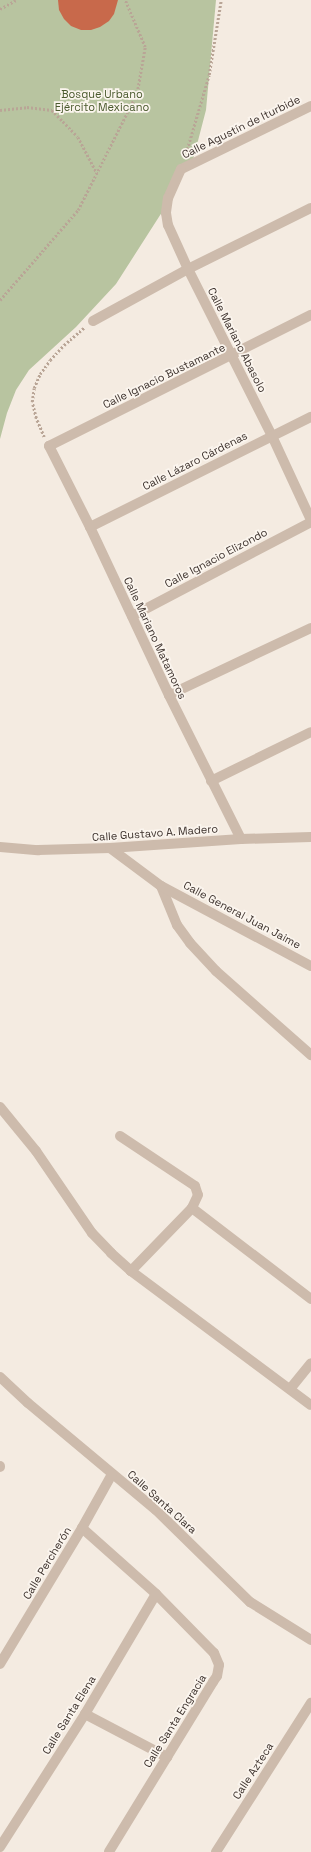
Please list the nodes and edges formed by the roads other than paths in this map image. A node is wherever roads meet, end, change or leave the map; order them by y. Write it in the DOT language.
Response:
graph roads {
  1 [pos="311,106"];
  2 [pos="181,169"];
  3 [pos="311,208"];
  4 [pos="188,269"];
  5 [pos="311,315"];
  6 [pos="93,321"];
  7 [pos="232,356"];
  8 [pos="311,417"];
  9 [pos="272,436"];
  10 [pos="48,446"];
  11 [pos="311,521"];
  12 [pos="90,527"];
  13 [pos="132,616"];
  14 [pos="311,628"];
  15 [pos="169,695"];
  16 [pos="311,732"];
  17 [pos="211,781"];
  18 [pos="311,837"];
  19 [pos="241,839"];
  20 [pos="0,847"];
  21 [pos="110,848"];
  22 [pos="161,886"];
  23 [pos="311,966"];
  24 [pos="311,1055"];
  25 [pos="0,1107"];
  26 [pos="120,1136"];
  27 [pos="192,1208"];
  28 [pos="131,1271"];
  29 [pos="311,1299"];
  30 [pos="311,1363"];
  31 [pos="0,1377"];
  32 [pos="290,1389"];
  33 [pos="311,1405"];
  34 [pos="112,1474"];
  35 [pos="82,1528"];
  36 [pos="156,1594"];
  37 [pos="311,1640"];
  38 [pos="0,1664"];
  39 [pos="311,1703"];
  40 [pos="85,1714"];
  41 [pos="167,1757"];
  42 [pos="0,1847"];
  43 [pos="109,1852"];
  44 [pos="216,1852"];
  1 -- 2 [label="street, Calle Agustín de Iturbide"];
  2 -- 4 [label="street, Calle Mariano Abasolo"];
  3 -- 4 [label="street"];
  4 -- 6 [label="street"];
  4 -- 7 [label="street, Calle Mariano Abasolo"];
  5 -- 7 [label="street, Calle Ignacio Bustamante"];
  7 -- 9 [label="street, Calle Mariano Abasolo"];
  7 -- 10 [label="street, Calle Ignacio Bustamante"];
  8 -- 9 [label="street, Calle Lázaro Cárdenas"];
  9 -- 11 [label="street, Calle Mariano Abasolo"];
  9 -- 12 [label="street, Calle Lázaro Cárdenas"];
  10 -- 12 [label="street, Calle Mariano Matamoros"];
  11 -- 13 [label="street, Calle Ignacio Elizondo"];
  12 -- 13 [label="street, Calle Mariano Matamoros"];
  13 -- 15 [label="street, Calle Mariano Matamoros"];
  14 -- 15 [label="street"];
  15 -- 17 [label="street, Calle Mariano Matamoros"];
  16 -- 17 [label="street"];
  17 -- 19 [label="street, Calle Mariano Matamoros"];
  18 -- 19 [label="street, Calle Gustavo A. Madero"];
  19 -- 21 [label="street, Calle Gustavo A. Madero"];
  20 -- 21 [label="street, Calle Gustavo A. Madero"];
  21 -- 22 [label="street, Calle General Juan Jaime"];
  22 -- 23 [label="street, Calle General Juan Jaime"];
  22 -- 24 [label="street"];
  25 -- 28 [label="street"];
  26 -- 27 [label="street"];
  27 -- 28 [label="street"];
  27 -- 29 [label="street"];
  28 -- 32 [label="street"];
  30 -- 32 [label="street"];
  31 -- 34 [label="street, Calle Santa Clara"];
  32 -- 33 [label="street"];
  34 -- 35 [label="street, Calle Percherón"];
  34 -- 37 [label="street, Calle Santa Clara"];
  35 -- 36 [label="street, Calle Santa Engracia"];
  35 -- 38 [label="street, Calle Percherón"];
  36 -- 40 [label="street, Calle Santa Elena"];
  36 -- 41 [label="street, Calle Santa Engracia"];
  39 -- 44 [label="street, Calle Azteca"];
  40 -- 41 [label="street"];
  40 -- 42 [label="street, Calle Santa Elena"];
  41 -- 43 [label="street, Calle Santa Engracia"];
}
